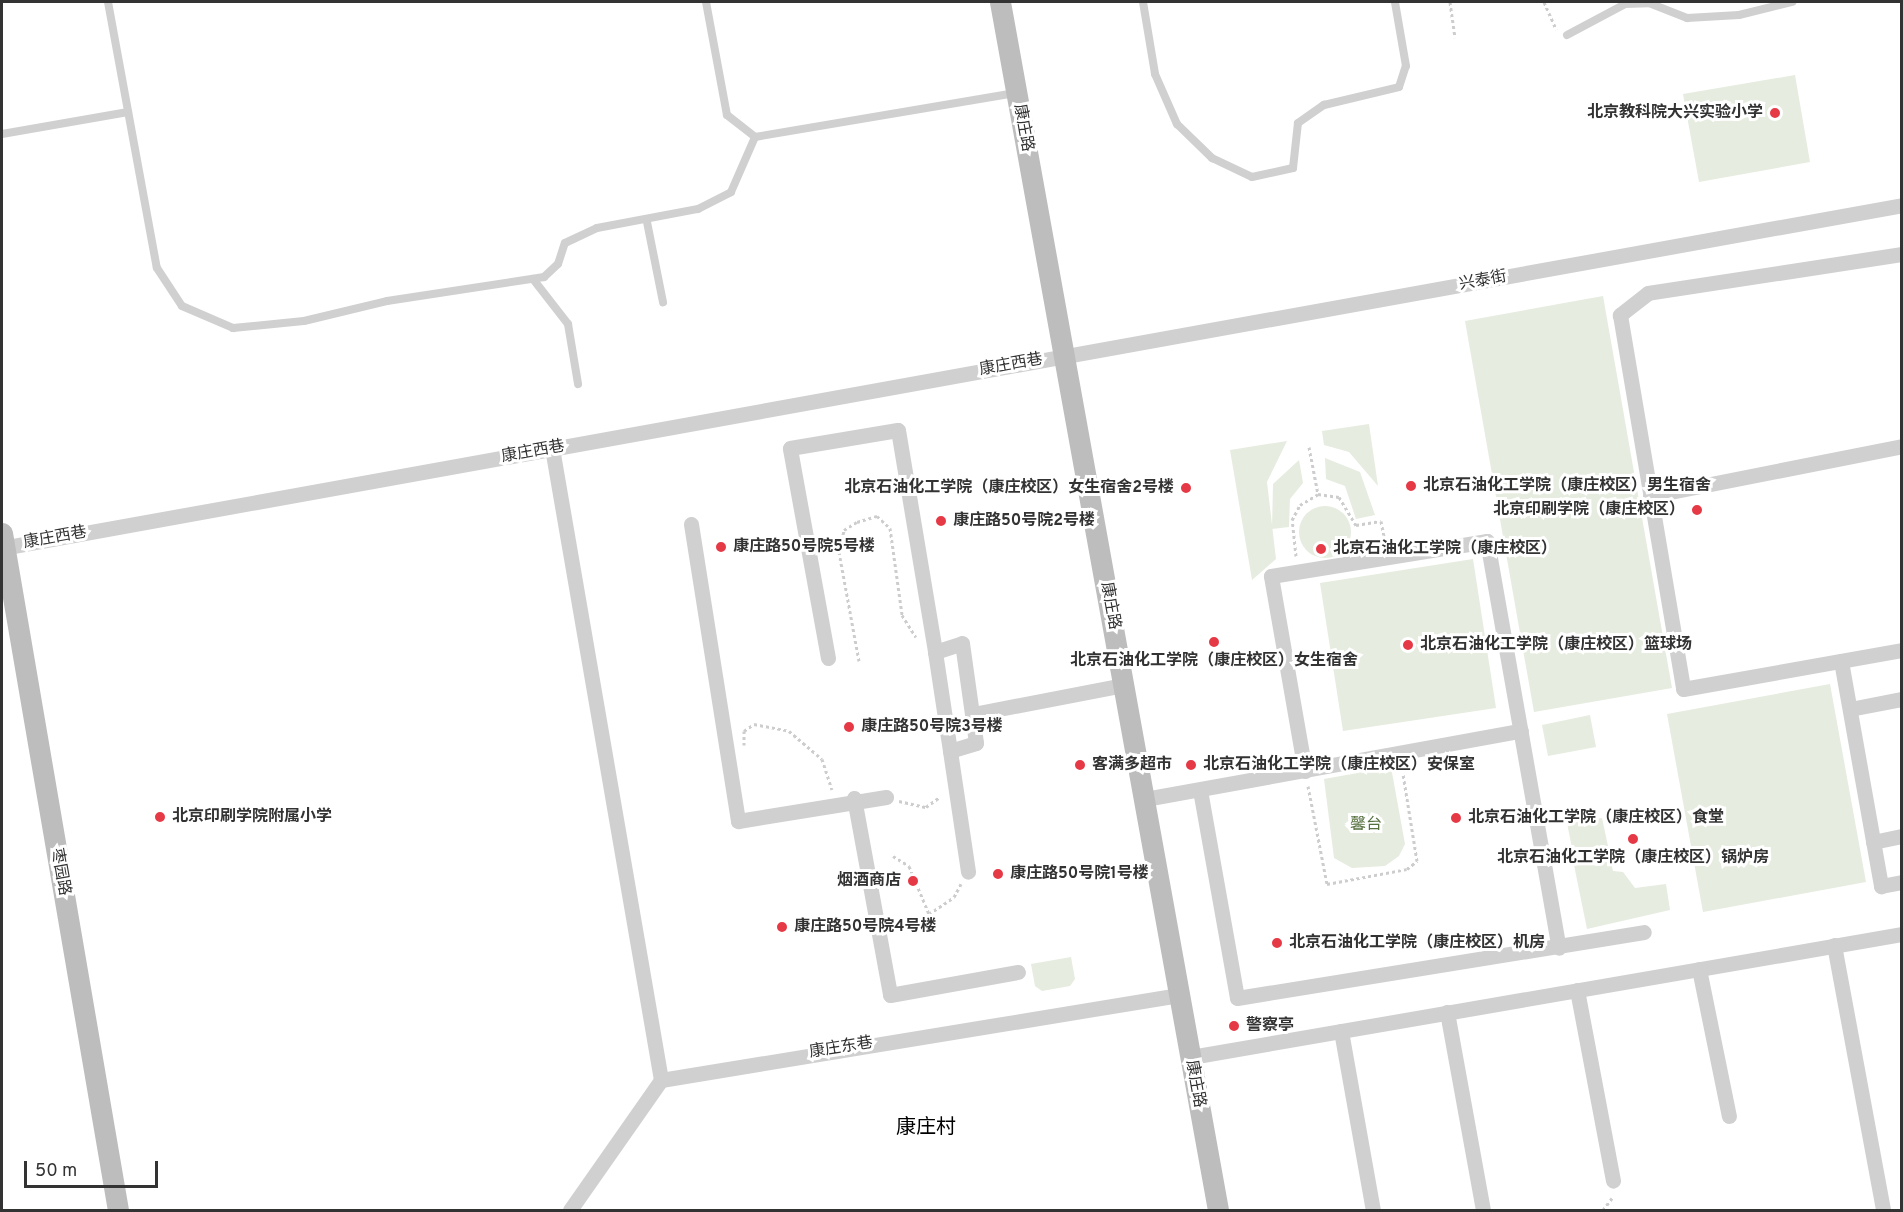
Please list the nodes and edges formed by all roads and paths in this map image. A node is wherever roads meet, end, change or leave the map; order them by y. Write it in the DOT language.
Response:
graph roads {
  1 [pos="108,2"];
  2 [pos="706,2"];
  3 [pos="1000,2"];
  4 [pos="1143,2"];
  5 [pos="1395,2"];
  6 [pos="1450,2"];
  7 [pos="1544,2"];
  8 [pos="1792,2"];
  9 [pos="1567,35"];
  10 [pos="1455,38"];
  11 [pos="1017,93"];
  12 [pos="128,112"];
  13 [pos="2,134"];
  14 [pos="755,136"];
  15 [pos="1902,205"];
  16 [pos="647,222"];
  17 [pos="1902,255"];
  18 [pos="532,279"];
  19 [pos="663,302"];
  20 [pos="1064,356"];
  21 [pos="578,384"];
  22 [pos="1902,446"];
  23 [pos="1309,447"];
  24 [pos="552,448"];
  25 [pos="1318,494"];
  26 [pos="1650,496"];
  27 [pos="691,524"];
  28 [pos="2,543"];
  29 [pos="1388,554"];
  30 [pos="1300,571"];
  31 [pos="1902,650"];
  32 [pos="935,652"];
  33 [pos="828,658"];
  34 [pos="859,661"];
  35 [pos="1841,661"];
  36 [pos="1124,686"];
  37 [pos="1902,699"];
  38 [pos="1850,709"];
  39 [pos="973,714"];
  40 [pos="1521,731"];
  41 [pos="950,751"];
  42 [pos="743,752"];
  43 [pos="1400,753"];
  44 [pos="1305,771"];
  45 [pos="954,779"];
  46 [pos="1200,790"];
  47 [pos="886,797"];
  48 [pos="854,798"];
  49 [pos="1145,799"];
  50 [pos="836,803"];
  51 [pos="1902,836"];
  52 [pos="1873,842"];
  53 [pos="893,856"];
  54 [pos="968,872"];
  55 [pos="1902,882"];
  56 [pos="1644,932"];
  57 [pos="1902,934"];
  58 [pos="1834,945"];
  59 [pos="1559,948"];
  60 [pos="1699,969"];
  61 [pos="1018,972"];
  62 [pos="1577,990"];
  63 [pos="1179,995"];
  64 [pos="1447,1012"];
  65 [pos="1341,1031"];
  66 [pos="1191,1057"];
  67 [pos="661,1080"];
  68 [pos="1729,1116"];
  69 [pos="1613,1181"];
  70 [pos="118,1210"];
  71 [pos="570,1210"];
  72 [pos="1218,1210"];
  73 [pos="1373,1210"];
  74 [pos="1483,1210"];
  75 [pos="1883,1210"];
  1 -- 12 [label="lane"];
  2 -- 14 [label="lane"];
  3 -- 11 [label="street, 康庄路"];
  4 -- 5 [label="lane"];
  6 -- 10 [label="path"];
  7 -- 9 [label="path"];
  8 -- 9 [label="lane"];
  11 -- 14 [label="lane"];
  11 -- 20 [label="street, 康庄路"];
  12 -- 13 [label="lane"];
  12 -- 18 [label="lane"];
  14 -- 16 [label="lane"];
  15 -- 20 [label="street, 兴泰街"];
  16 -- 18 [label="lane"];
  16 -- 19 [label="lane"];
  17 -- 26 [label="street"];
  18 -- 21 [label="lane"];
  20 -- 24 [label="street, 康庄西巷"];
  20 -- 36 [label="street, 康庄路"];
  22 -- 26 [label="street"];
  23 -- 25 [label="path"];
  24 -- 28 [label="street, 康庄西巷"];
  24 -- 67 [label="street"];
  25 -- 29 [label="path"];
  25 -- 30 [label="path"];
  26 -- 35 [label="street"];
  27 -- 50 [label="street"];
  28 -- 70 [label="street, 枣园路"];
  29 -- 30 [label="street"];
  29 -- 40 [label="street"];
  30 -- 44 [label="street"];
  31 -- 35 [label="street"];
  32 -- 33 [label="street"];
  32 -- 34 [label="path"];
  32 -- 39 [label="street"];
  32 -- 41 [label="street"];
  35 -- 38 [label="street"];
  36 -- 39 [label="street"];
  36 -- 49 [label="street, 康庄路"];
  37 -- 38 [label="street"];
  38 -- 52 [label="street"];
  39 -- 41 [label="street"];
  40 -- 43 [label="street"];
  40 -- 59 [label="street"];
  41 -- 45 [label="street"];
  42 -- 50 [label="path"];
  43 -- 44 [label="street"];
  43 -- 44 [label="path"];
  44 -- 46 [label="street"];
  45 -- 47 [label="path"];
  45 -- 54 [label="street"];
  46 -- 49 [label="street"];
  46 -- 59 [label="street"];
  47 -- 48 [label="street"];
  48 -- 50 [label="street"];
  48 -- 61 [label="street"];
  49 -- 63 [label="street, 康庄路"];
  51 -- 52 [label="street"];
  52 -- 55 [label="street"];
  53 -- 54 [label="path"];
  56 -- 59 [label="street"];
  57 -- 58 [label="street"];
  58 -- 60 [label="street"];
  58 -- 75 [label="street"];
  60 -- 62 [label="street"];
  60 -- 68 [label="street"];
  62 -- 64 [label="street"];
  62 -- 69 [label="street"];
  63 -- 66 [label="street, 康庄路"];
  63 -- 67 [label="street, 康庄东巷"];
  64 -- 65 [label="street"];
  64 -- 74 [label="street"];
  65 -- 66 [label="street"];
  65 -- 73 [label="street"];
  66 -- 72 [label="street, 康庄路"];
  67 -- 71 [label="street"];
}
